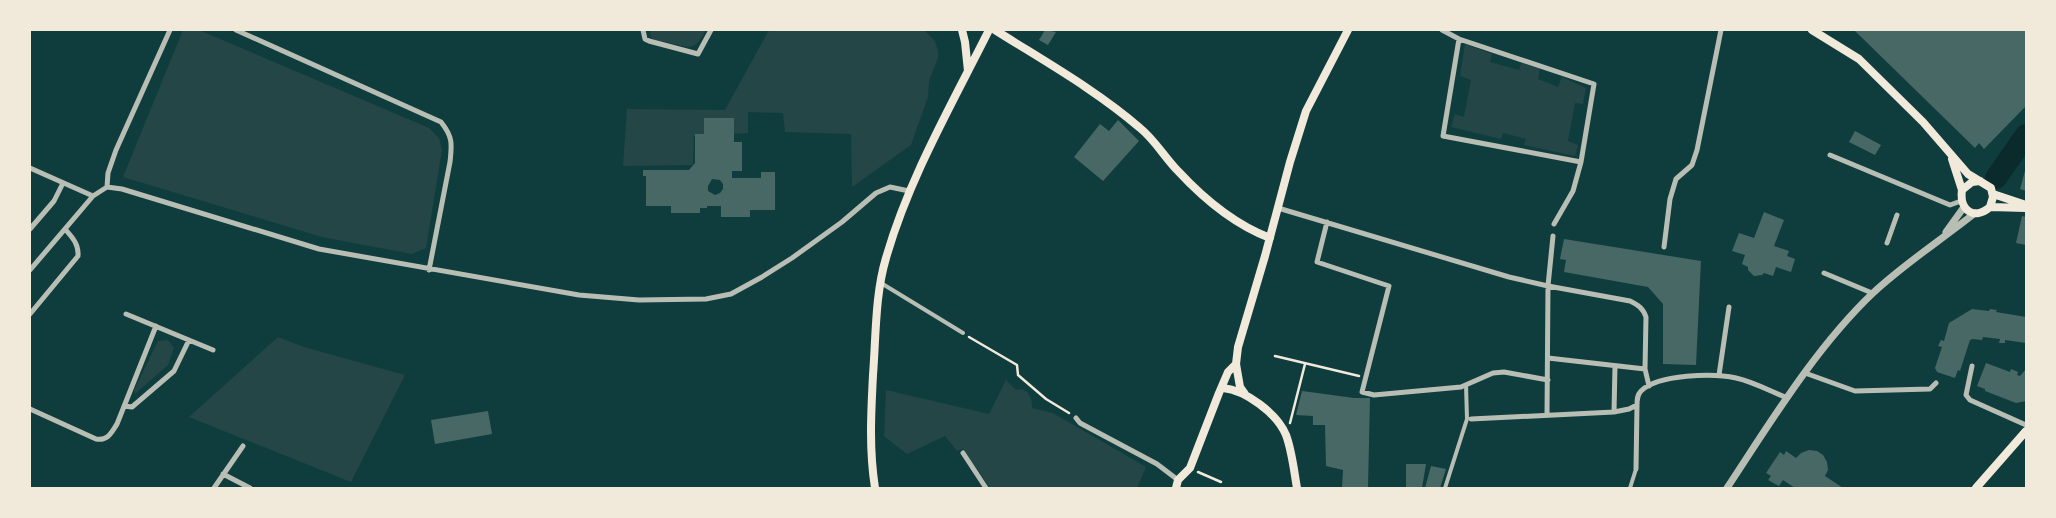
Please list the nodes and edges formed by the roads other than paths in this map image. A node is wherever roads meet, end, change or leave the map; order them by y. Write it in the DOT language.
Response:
graph roads {
  1 [pos="170,30"];
  2 [pos="236,30"];
  3 [pos="643,30"];
  4 [pos="711,30"];
  5 [pos="962,30"];
  6 [pos="989,30"];
  7 [pos="995,30"];
  8 [pos="1348,30"];
  9 [pos="1442,30"];
  10 [pos="1721,30"];
  11 [pos="1812,30"];
  12 [pos="1459,39"];
  13 [pos="968,73"];
  14 [pos="1830,155"];
  15 [pos="1951,155"];
  16 [pos="1581,162"];
  17 [pos="30,168"];
  18 [pos="1980,181"];
  19 [pos="63,183"];
  20 [pos="108,187"];
  21 [pos="1962,190"];
  22 [pos="909,191"];
  23 [pos="1993,194"];
  24 [pos="93,196"];
  25 [pos="1962,204"];
  26 [pos="1990,207"];
  27 [pos="2026,207"];
  28 [pos="1278,208"];
  29 [pos="1975,213"];
  30 [pos="1897,215"];
  31 [pos="1327,222"];
  32 [pos="1554,224"];
  33 [pos="30,229"];
  34 [pos="65,229"];
  35 [pos="1553,236"];
  36 [pos="1270,238"];
  37 [pos="1940,241"];
  38 [pos="1887,243"];
  39 [pos="1664,247"];
  40 [pos="30,270"];
  41 [pos="429,270"];
  42 [pos="1824,273"];
  43 [pos="881,283"];
  44 [pos="1548,286"];
  45 [pos="1872,293"];
  46 [pos="1729,307"];
  47 [pos="30,314"];
  48 [pos="126,314"];
  49 [pos="156,326"];
  50 [pos="963,333"];
  51 [pos="189,340"];
  52 [pos="213,350"];
  53 [pos="1548,358"];
  54 [pos="1236,364"];
  55 [pos="1615,366"];
  56 [pos="1972,366"];
  57 [pos="1645,368"];
  58 [pos="1805,373"];
  59 [pos="1719,375"];
  60 [pos="1548,380"];
  61 [pos="1936,382"];
  62 [pos="1466,385"];
  63 [pos="1649,386"];
  64 [pos="1223,388"];
  65 [pos="1245,394"];
  66 [pos="1787,398"];
  67 [pos="1637,405"];
  68 [pos="124,406"];
  69 [pos="30,409"];
  70 [pos="1614,412"];
  71 [pos="1547,415"];
  72 [pos="1469,419"];
  73 [pos="1078,421"];
  74 [pos="2026,425"];
  75 [pos="2026,430"];
  76 [pos="243,446"];
  77 [pos="963,453"];
  78 [pos="1636,469"];
  79 [pos="223,474"];
  80 [pos="1178,480"];
  81 [pos="214,488"];
  82 [pos="250,488"];
  83 [pos="875,488"];
  84 [pos="986,488"];
  85 [pos="1176,488"];
  86 [pos="1297,488"];
  87 [pos="1445,488"];
  88 [pos="1630,488"];
  89 [pos="1727,488"];
  90 [pos="1976,488"];
  1 -- 20 [label="street"];
  2 -- 41 [label="street"];
  3 -- 4 [label="street"];
  5 -- 13 [label="main road"];
  6 -- 13 [label="main road"];
  7 -- 36 [label="main road"];
  8 -- 28 [label="main road"];
  9 -- 12 [label="street"];
  10 -- 39 [label="street"];
  11 -- 15 [label="main road"];
  12 -- 16 [label="street"];
  12 -- 16 [label="street"];
  13 -- 22 [label="main road"];
  14 -- 25 [label="street"];
  15 -- 18 [label="main road"];
  15 -- 21 [label="main road"];
  16 -- 32 [label="street"];
  17 -- 19 [label="street"];
  18 -- 21 [label="main road"];
  18 -- 23 [label="main road"];
  19 -- 24 [label="street"];
  19 -- 33 [label="street"];
  20 -- 24 [label="street"];
  20 -- 41 [label="street"];
  21 -- 25 [label="main road"];
  22 -- 41 [label="street"];
  22 -- 43 [label="main road"];
  23 -- 26 [label="main road"];
  23 -- 27 [label="main road"];
  24 -- 34 [label="street"];
  25 -- 29 [label="main road"];
  25 -- 37 [label="street"];
  26 -- 27 [label="main road"];
  26 -- 29 [label="main road"];
  28 -- 31 [label="street"];
  28 -- 36 [label="main road"];
  29 -- 37 [label="street"];
  30 -- 38 [label="street"];
  31 -- 44 [label="street"];
  31 -- 62 [label="street"];
  34 -- 40 [label="street"];
  34 -- 47 [label="street"];
  35 -- 44 [label="street"];
  36 -- 54 [label="main road"];
  37 -- 45 [label="street"];
  42 -- 45 [label="street"];
  43 -- 50 [label="street"];
  43 -- 83 [label="main road"];
  44 -- 53 [label="street"];
  44 -- 57 [label="street"];
  45 -- 58 [label="street"];
  46 -- 59 [label="street"];
  48 -- 49 [label="street"];
  49 -- 51 [label="street"];
  49 -- 68 [label="street"];
  51 -- 52 [label="street"];
  51 -- 68 [label="street"];
  53 -- 55 [label="street"];
  53 -- 60 [label="street"];
  54 -- 64 [label="main road"];
  54 -- 65 [label="main road"];
  55 -- 57 [label="street"];
  55 -- 70 [label="street"];
  56 -- 74 [label="street"];
  57 -- 63 [label="street"];
  58 -- 61 [label="street"];
  58 -- 66 [label="street"];
  59 -- 63 [label="street"];
  59 -- 66 [label="street"];
  60 -- 62 [label="street"];
  60 -- 71 [label="street"];
  62 -- 72 [label="street"];
  63 -- 67 [label="street"];
  64 -- 65 [label="main road"];
  64 -- 80 [label="main road"];
  65 -- 86 [label="main road"];
  66 -- 89 [label="street"];
  67 -- 70 [label="street"];
  67 -- 78 [label="street"];
  68 -- 69 [label="street"];
  70 -- 71 [label="street"];
  71 -- 72 [label="street"];
  72 -- 87 [label="street"];
  73 -- 80 [label="street"];
  75 -- 90 [label="main road"];
  76 -- 79 [label="street"];
  77 -- 84 [label="street"];
  78 -- 88 [label="street"];
  79 -- 81 [label="street"];
  79 -- 82 [label="street"];
  80 -- 85 [label="main road"];
}
